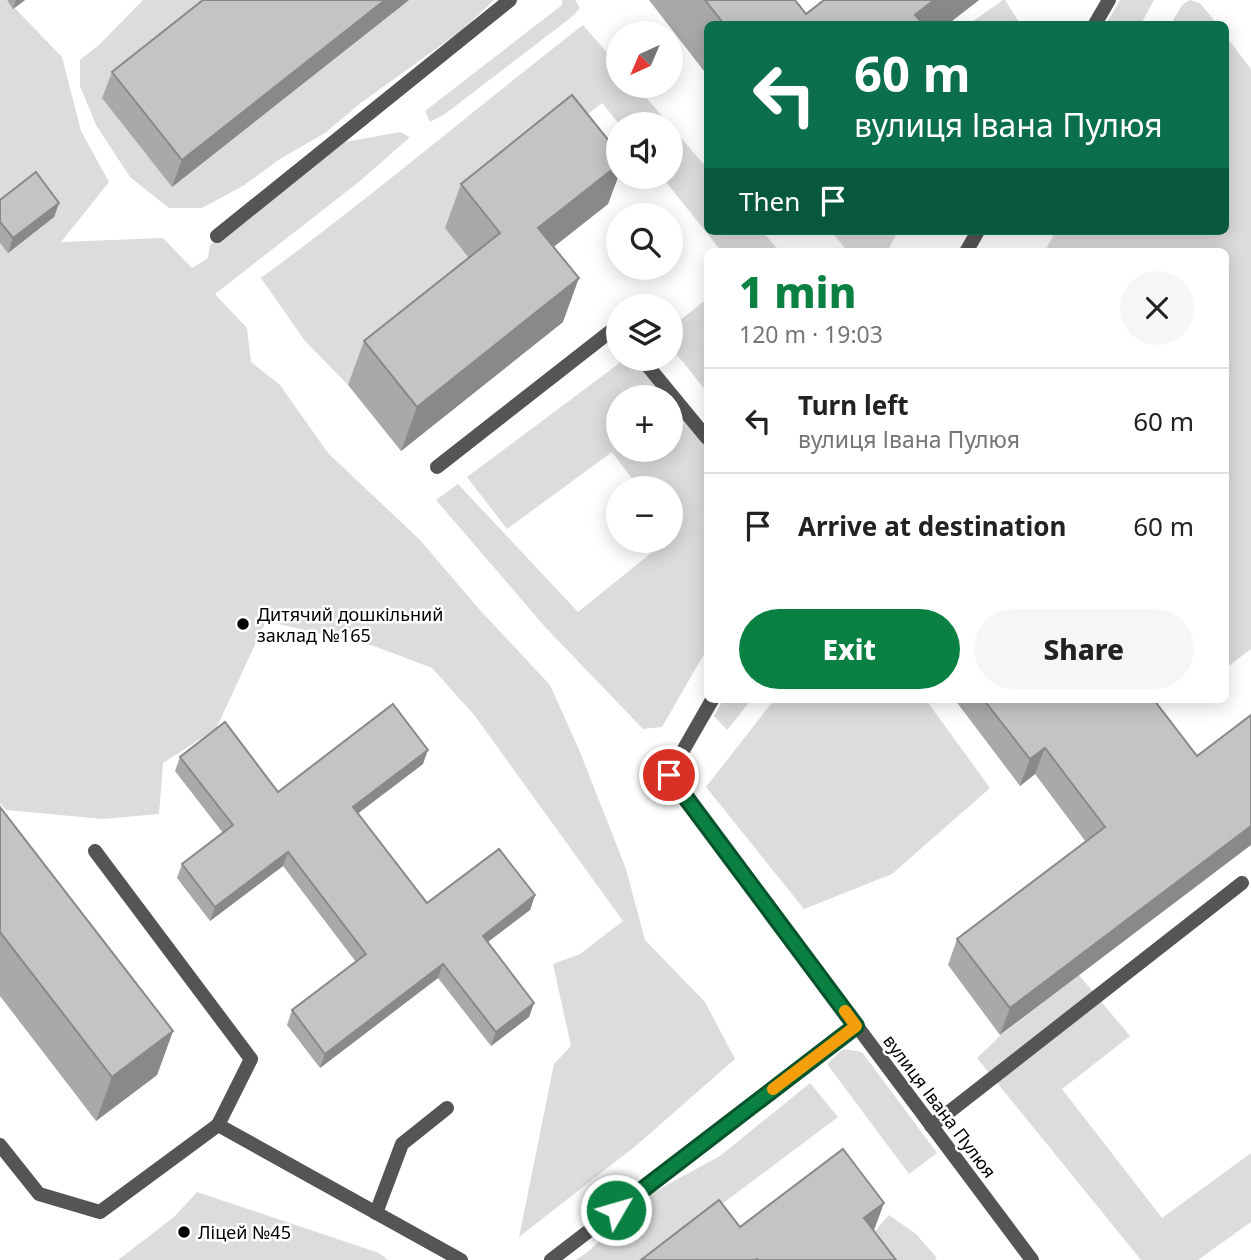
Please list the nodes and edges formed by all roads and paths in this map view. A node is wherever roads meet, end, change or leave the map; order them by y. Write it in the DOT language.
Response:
graph roads {
  1 [pos="510,0"];
  2 [pos="1109,0"];
  3 [pos="1097,21"];
  4 [pos="217,236"];
  5 [pos="606,335"];
  6 [pos="652,371"];
  7 [pos="704,434"];
  8 [pos="438,467"];
  9 [pos="710,703"];
  10 [pos="95,851"];
  11 [pos="1242,883"];
  12 [pos="856,1026"];
  13 [pos="447,1108"];
  14 [pos="218,1125"];
  15 [pos="931,1126"];
  16 [pos="0,1145"];
  17 [pos="376,1213"];
  18 [pos="461,1260"];
  19 [pos="551,1260"];
  20 [pos="1032,1260"];
  1 -- 4 [label="street"];
  2 -- 3 [label="street"];
  5 -- 8 [label="street"];
  6 -- 7 [label="street"];
  9 -- 12 [label="street, вулиця Івана Пулюя"];
  10 -- 14 [label="street"];
  11 -- 15 [label="street"];
  12 -- 15 [label="street, вулиця Івана Пулюя"];
  12 -- 19 [label="street"];
  13 -- 17 [label="street"];
  14 -- 16 [label="street"];
  14 -- 17 [label="street"];
  15 -- 20 [label="street, вулиця Івана Пулюя"];
  17 -- 18 [label="street"];
}
